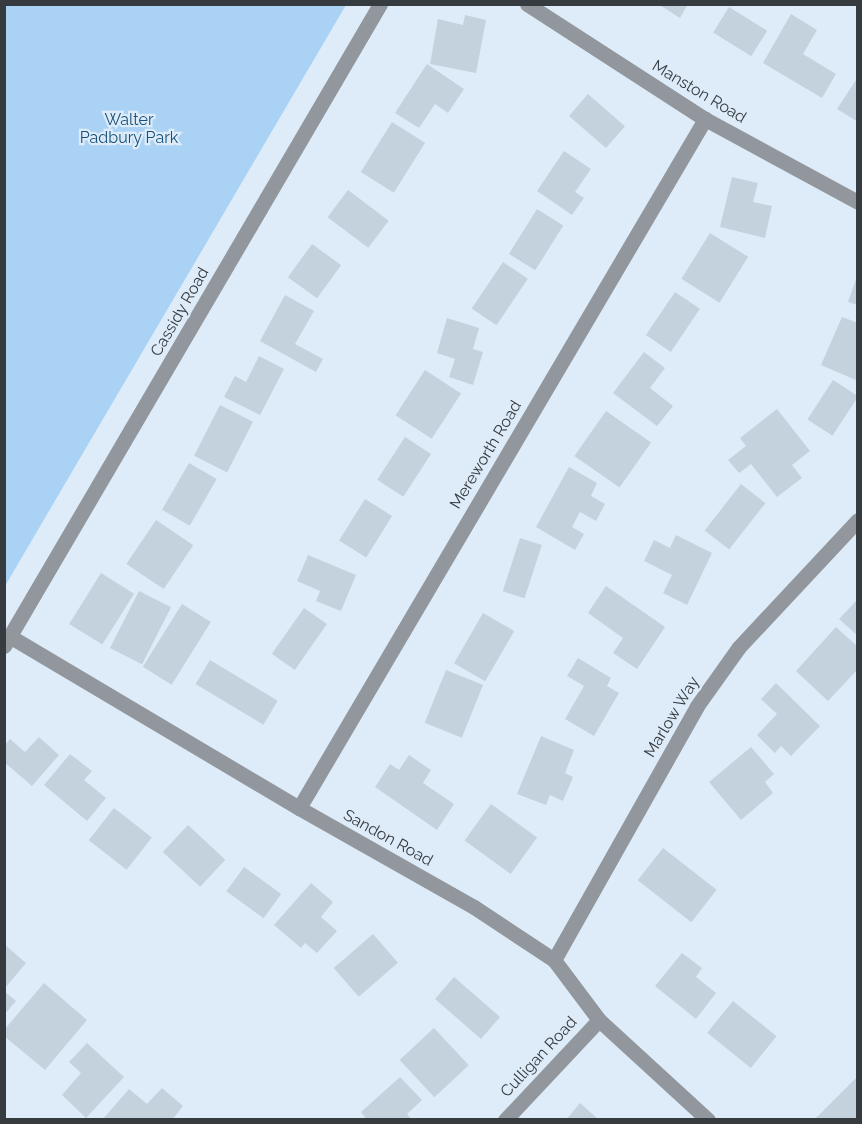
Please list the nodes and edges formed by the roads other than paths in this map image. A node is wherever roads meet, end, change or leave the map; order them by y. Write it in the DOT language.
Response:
graph roads {
  1 [pos="380,4"];
  2 [pos="527,4"];
  3 [pos="705,119"];
  4 [pos="858,202"];
  5 [pos="858,520"];
  6 [pos="8,641"];
  7 [pos="4,652"];
  8 [pos="299,808"];
  9 [pos="554,960"];
  10 [pos="599,1020"];
  11 [pos="505,1119"];
  12 [pos="708,1119"];
  1 -- 6 [label="street, Cassidy Road"];
  2 -- 3 [label="street, Manston Road"];
  3 -- 4 [label="street, Manston Road"];
  3 -- 8 [label="street, Mereworth Road"];
  5 -- 9 [label="street, Marlow Way"];
  6 -- 7 [label="street, Cassidy Road"];
  6 -- 8 [label="street, Sandon Road"];
  8 -- 9 [label="street, Sandon Road"];
  9 -- 10 [label="street, Sandon Road"];
  10 -- 11 [label="street, Culligan Road"];
  10 -- 12 [label="street, Sandon Road"];
}
